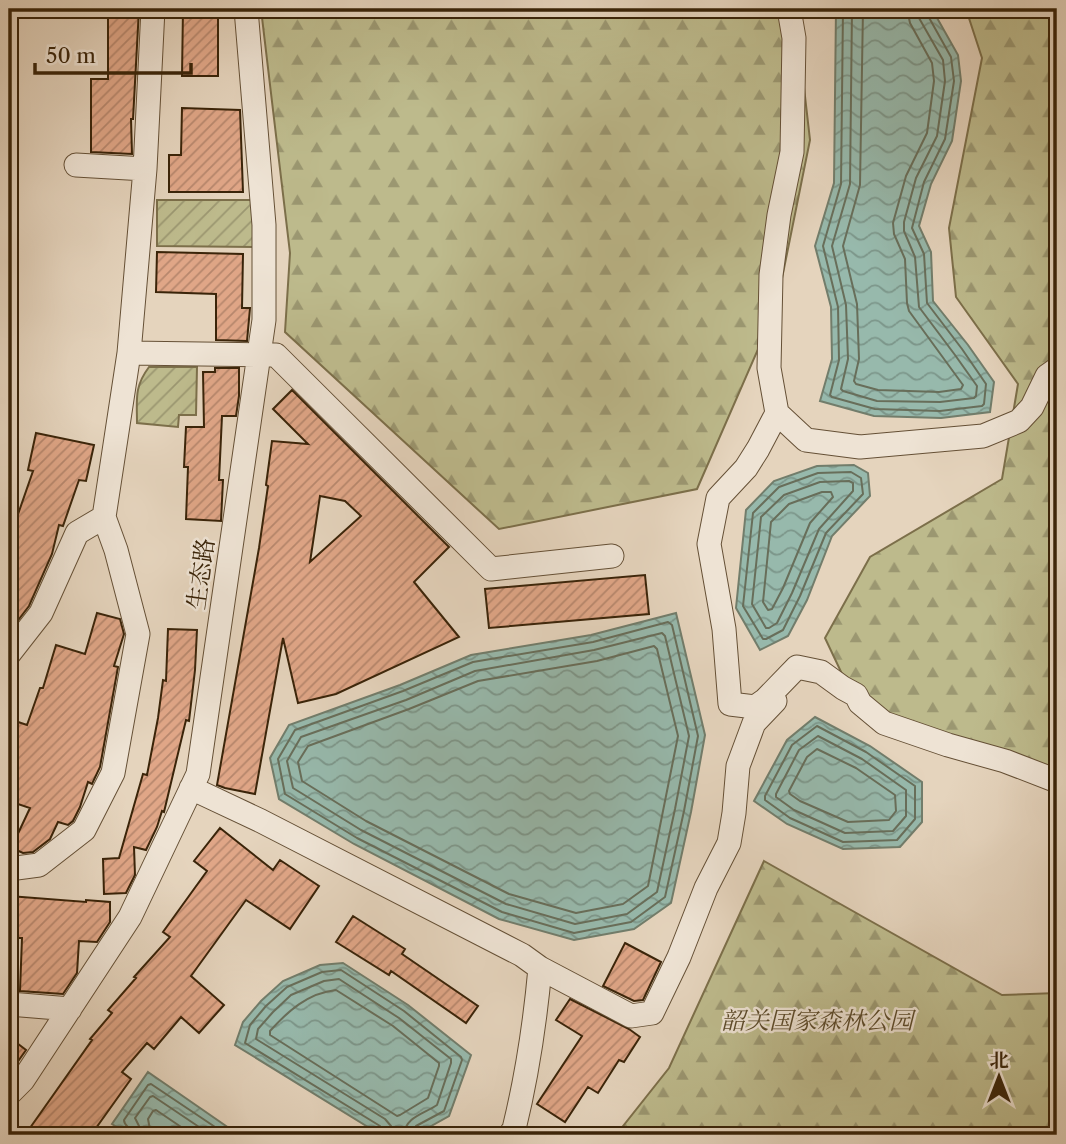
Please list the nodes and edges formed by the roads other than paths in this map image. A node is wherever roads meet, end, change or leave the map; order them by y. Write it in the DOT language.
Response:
graph roads {
  1 [pos="153,9"];
  2 [pos="246,9"];
  3 [pos="789,9"];
  4 [pos="76,165"];
  5 [pos="145,169"];
  6 [pos="129,353"];
  7 [pos="260,354"];
  8 [pos="1057,369"];
  9 [pos="777,413"];
  10 [pos="104,517"];
  11 [pos="612,556"];
  12 [pos="9,654"];
  13 [pos="828,677"];
  14 [pos="874,710"];
  15 [pos="1057,781"];
  16 [pos="191,789"];
  17 [pos="9,869"];
  18 [pos="540,968"];
  19 [pos="9,1004"];
  20 [pos="70,1009"];
  21 [pos="9,1094"];
  22 [pos="510,1135"];
  1 -- 5 [label="street"];
  2 -- 7 [label="street, 生态路"];
  3 -- 9 [label="street"];
  4 -- 5 [label="street"];
  5 -- 6 [label="street"];
  6 -- 7 [label="street"];
  6 -- 10 [label="street"];
  7 -- 11 [label="street"];
  7 -- 16 [label="street, 生态路"];
  8 -- 9 [label="street"];
  9 -- 13 [label="street"];
  10 -- 12 [label="street"];
  10 -- 17 [label="street"];
  13 -- 14 [label="street"];
  13 -- 15 [label="street"];
  13 -- 18 [label="street"];
  16 -- 18 [label="street"];
  16 -- 20 [label="street, 生态路"];
  18 -- 22 [label="street"];
  19 -- 20 [label="street"];
  20 -- 21 [label="street, 生态路"];
}
